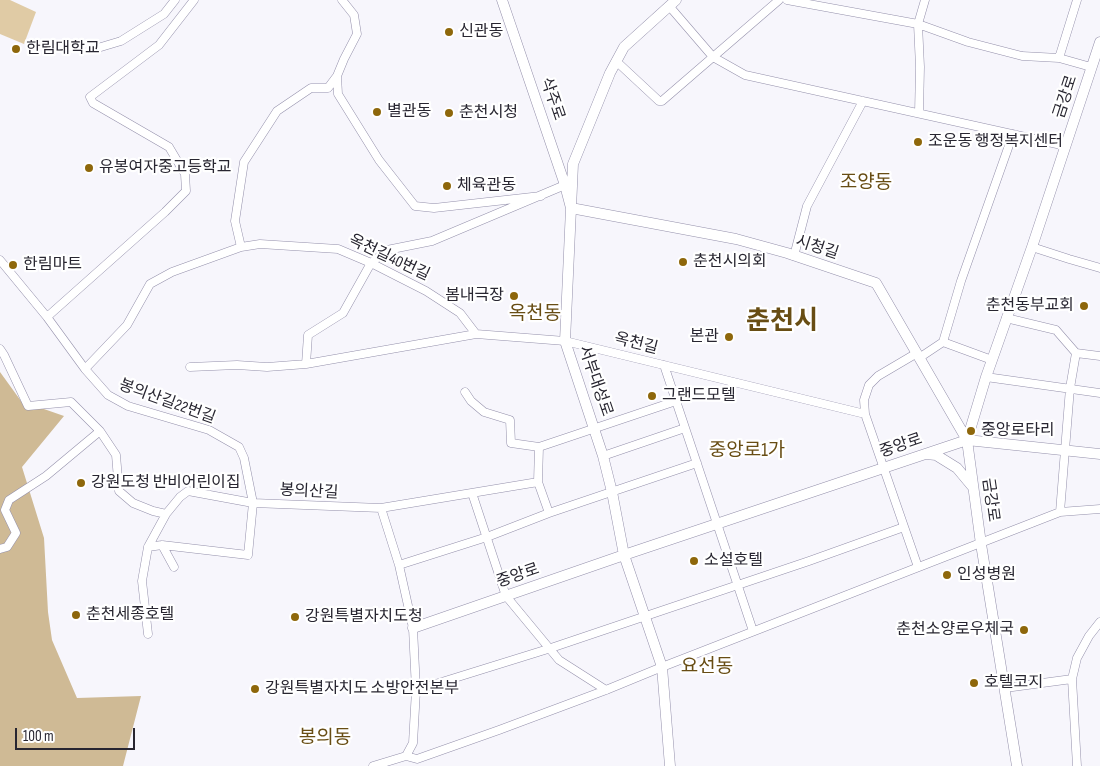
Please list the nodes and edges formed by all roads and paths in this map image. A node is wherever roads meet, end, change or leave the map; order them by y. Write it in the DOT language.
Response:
graph roads {
  1 [pos="175,0"];
  2 [pos="194,0"];
  3 [pos="342,0"];
  4 [pos="502,0"];
  5 [pos="779,0"];
  6 [pos="787,0"];
  7 [pos="925,0"];
  8 [pos="1077,0"];
  9 [pos="673,4"];
  10 [pos="918,24"];
  11 [pos="1100,42"];
  12 [pos="101,47"];
  13 [pos="1098,56"];
  14 [pos="714,57"];
  15 [pos="1059,58"];
  16 [pos="616,61"];
  17 [pos="1091,67"];
  18 [pos="337,76"];
  19 [pos="863,101"];
  20 [pos="919,113"];
  21 [pos="1013,134"];
  22 [pos="1066,146"];
  23 [pos="565,185"];
  24 [pos="541,196"];
  25 [pos="571,208"];
  26 [pos="241,247"];
  27 [pos="1032,247"];
  28 [pos="794,256"];
  29 [pos="0,260"];
  30 [pos="372,263"];
  31 [pos="1100,268"];
  32 [pos="47,318"];
  33 [pos="1006,318"];
  34 [pos="476,334"];
  35 [pos="565,341"];
  36 [pos="943,342"];
  37 [pos="0,349"];
  38 [pos="1076,353"];
  39 [pos="918,355"];
  40 [pos="1100,356"];
  41 [pos="992,360"];
  42 [pos="306,364"];
  43 [pos="664,365"];
  44 [pos="190,367"];
  45 [pos="85,368"];
  46 [pos="986,377"];
  47 [pos="1070,388"];
  48 [pos="465,392"];
  49 [pos="1100,393"];
  50 [pos="676,401"];
  51 [pos="865,414"];
  52 [pos="595,428"];
  53 [pos="685,428"];
  54 [pos="100,431"];
  55 [pos="967,440"];
  56 [pos="539,447"];
  57 [pos="1065,450"];
  58 [pos="926,453"];
  59 [pos="1100,454"];
  60 [pos="603,456"];
  61 [pos="697,463"];
  62 [pos="884,467"];
  63 [pos="538,482"];
  64 [pos="973,488"];
  65 [pos="612,492"];
  66 [pos="472,493"];
  67 [pos="253,503"];
  68 [pos="380,508"];
  69 [pos="1100,509"];
  70 [pos="1060,512"];
  71 [pos="549,513"];
  72 [pos="166,514"];
  73 [pos="718,523"];
  74 [pos="904,527"];
  75 [pos="487,537"];
  76 [pos="981,543"];
  77 [pos="162,545"];
  78 [pos="0,549"];
  79 [pos="147,550"];
  80 [pos="624,554"];
  81 [pos="399,565"];
  82 [pos="918,567"];
  83 [pos="174,568"];
  84 [pos="737,585"];
  85 [pos="506,596"];
  86 [pos="645,616"];
  87 [pos="1100,622"];
  88 [pos="413,628"];
  89 [pos="754,631"];
  90 [pos="148,634"];
  91 [pos="548,649"];
  92 [pos="662,667"];
  93 [pos="1072,679"];
  94 [pos="1005,688"];
  95 [pos="416,690"];
  96 [pos="606,690"];
  97 [pos="406,756"];
  98 [pos="373,766"];
  99 [pos="670,766"];
  100 [pos="1017,766"];
  101 [pos="1077,766"];
  1 -- 12 [label="street"];
  2 -- 32 [label="street"];
  3 -- 18 [label="street"];
  4 -- 23 [label="street, 삭주로"];
  5 -- 14 [label="street"];
  6 -- 10 [label="street"];
  7 -- 10 [label="street"];
  8 -- 15 [label="street"];
  9 -- 14 [label="street"];
  9 -- 16 [label="street, 서부대성로"];
  10 -- 15 [label="street"];
  10 -- 20 [label="street"];
  11 -- 13 [label="street, 금강로"];
  13 -- 17 [label="street, 금강로"];
  14 -- 16 [label="street"];
  14 -- 19 [label="street"];
  15 -- 17 [label="street"];
  16 -- 25 [label="street, 서부대성로"];
  17 -- 22 [label="street, 금강로"];
  18 -- 24 [label="street"];
  18 -- 26 [label="street"];
  19 -- 20 [label="street"];
  19 -- 28 [label="street"];
  20 -- 21 [label="street"];
  21 -- 22 [label="street"];
  21 -- 36 [label="street"];
  22 -- 27 [label="street, 금강로"];
  23 -- 24 [label="street"];
  23 -- 25 [label="street, 삭주로"];
  24 -- 30 [label="street"];
  25 -- 28 [label="street, 시청길"];
  25 -- 35 [label="street, 서부대성로"];
  26 -- 30 [label="street, 옥천길40번길"];
  26 -- 45 [label="street, 옥천길40번길"];
  27 -- 31 [label="street"];
  27 -- 33 [label="street, 금강로"];
  28 -- 39 [label="street, 시청길"];
  29 -- 32 [label="street, 봉의산길22번길"];
  30 -- 34 [label="street, 옥천길40번길"];
  30 -- 42 [label="street"];
  32 -- 45 [label="street, 봉의산길22번길"];
  33 -- 38 [label="street"];
  33 -- 41 [label="street, 금강로"];
  34 -- 35 [label="street, 옥천길"];
  34 -- 42 [label="street, 옥천길"];
  35 -- 43 [label="street, 옥천길"];
  35 -- 52 [label="street, 서부대성로"];
  36 -- 39 [label="street"];
  36 -- 41 [label="street"];
  37 -- 54 [label="street"];
  38 -- 40 [label="street"];
  38 -- 47 [label="street"];
  39 -- 51 [label="street"];
  39 -- 55 [label="street, 시청길"];
  41 -- 46 [label="street, 금강로"];
  42 -- 44 [label="street, 옥천길"];
  43 -- 50 [label="street"];
  43 -- 51 [label="street, 옥천길"];
  45 -- 67 [label="street, 봉의산길22번길"];
  46 -- 47 [label="street"];
  46 -- 55 [label="street, 금강로"];
  47 -- 49 [label="street"];
  47 -- 57 [label="street"];
  48 -- 56 [label="street"];
  50 -- 52 [label="street"];
  50 -- 53 [label="street"];
  51 -- 62 [label="street"];
  52 -- 56 [label="street"];
  52 -- 60 [label="street, 서부대성로"];
  53 -- 60 [label="street"];
  53 -- 61 [label="street"];
  54 -- 72 [label="street"];
  54 -- 78 [label="street"];
  55 -- 57 [label="street, 중앙로"];
  55 -- 58 [label="street, 중앙로"];
  55 -- 64 [label="street, 금강로"];
  56 -- 63 [label="street"];
  57 -- 59 [label="street, 중앙로"];
  57 -- 70 [label="street"];
  58 -- 62 [label="street, 중앙로"];
  58 -- 64 [label="street"];
  60 -- 65 [label="street, 서부대성로"];
  61 -- 65 [label="street"];
  61 -- 73 [label="street"];
  62 -- 73 [label="street, 중앙로"];
  62 -- 74 [label="street"];
  63 -- 66 [label="street, 봉의산길"];
  63 -- 71 [label="street"];
  64 -- 76 [label="street, 금강로"];
  65 -- 71 [label="street"];
  65 -- 80 [label="street, 서부대성로"];
  66 -- 68 [label="street, 봉의산길"];
  66 -- 75 [label="street"];
  67 -- 68 [label="street, 봉의산길"];
  67 -- 72 [label="street, 봉의산길"];
  67 -- 77 [label="street, 봉의산길22번길"];
  68 -- 81 [label="street"];
  69 -- 70 [label="street"];
  70 -- 76 [label="street"];
  71 -- 75 [label="street"];
  72 -- 79 [label="street, 봉의산길"];
  73 -- 80 [label="street, 중앙로"];
  73 -- 84 [label="street"];
  74 -- 82 [label="street"];
  74 -- 84 [label="street"];
  75 -- 81 [label="street"];
  75 -- 85 [label="street"];
  76 -- 82 [label="street"];
  76 -- 94 [label="street, 금강로"];
  77 -- 79 [label="street"];
  77 -- 83 [label="street"];
  79 -- 90 [label="street"];
  80 -- 85 [label="street, 중앙로"];
  80 -- 86 [label="street, 서부대성로"];
  81 -- 88 [label="street"];
  82 -- 89 [label="street"];
  84 -- 86 [label="street"];
  84 -- 89 [label="street"];
  85 -- 88 [label="street, 중앙로"];
  85 -- 91 [label="street"];
  86 -- 91 [label="street"];
  86 -- 92 [label="street, 서부대성로"];
  87 -- 93 [label="street"];
  88 -- 95 [label="street"];
  89 -- 92 [label="street"];
  91 -- 95 [label="street"];
  91 -- 96 [label="street"];
  92 -- 96 [label="street"];
  92 -- 99 [label="street, 서부대성로"];
  93 -- 94 [label="street"];
  93 -- 101 [label="street"];
  94 -- 100 [label="street, 금강로"];
  95 -- 97 [label="street"];
  96 -- 97 [label="street"];
  97 -- 98 [label="street"];
}
